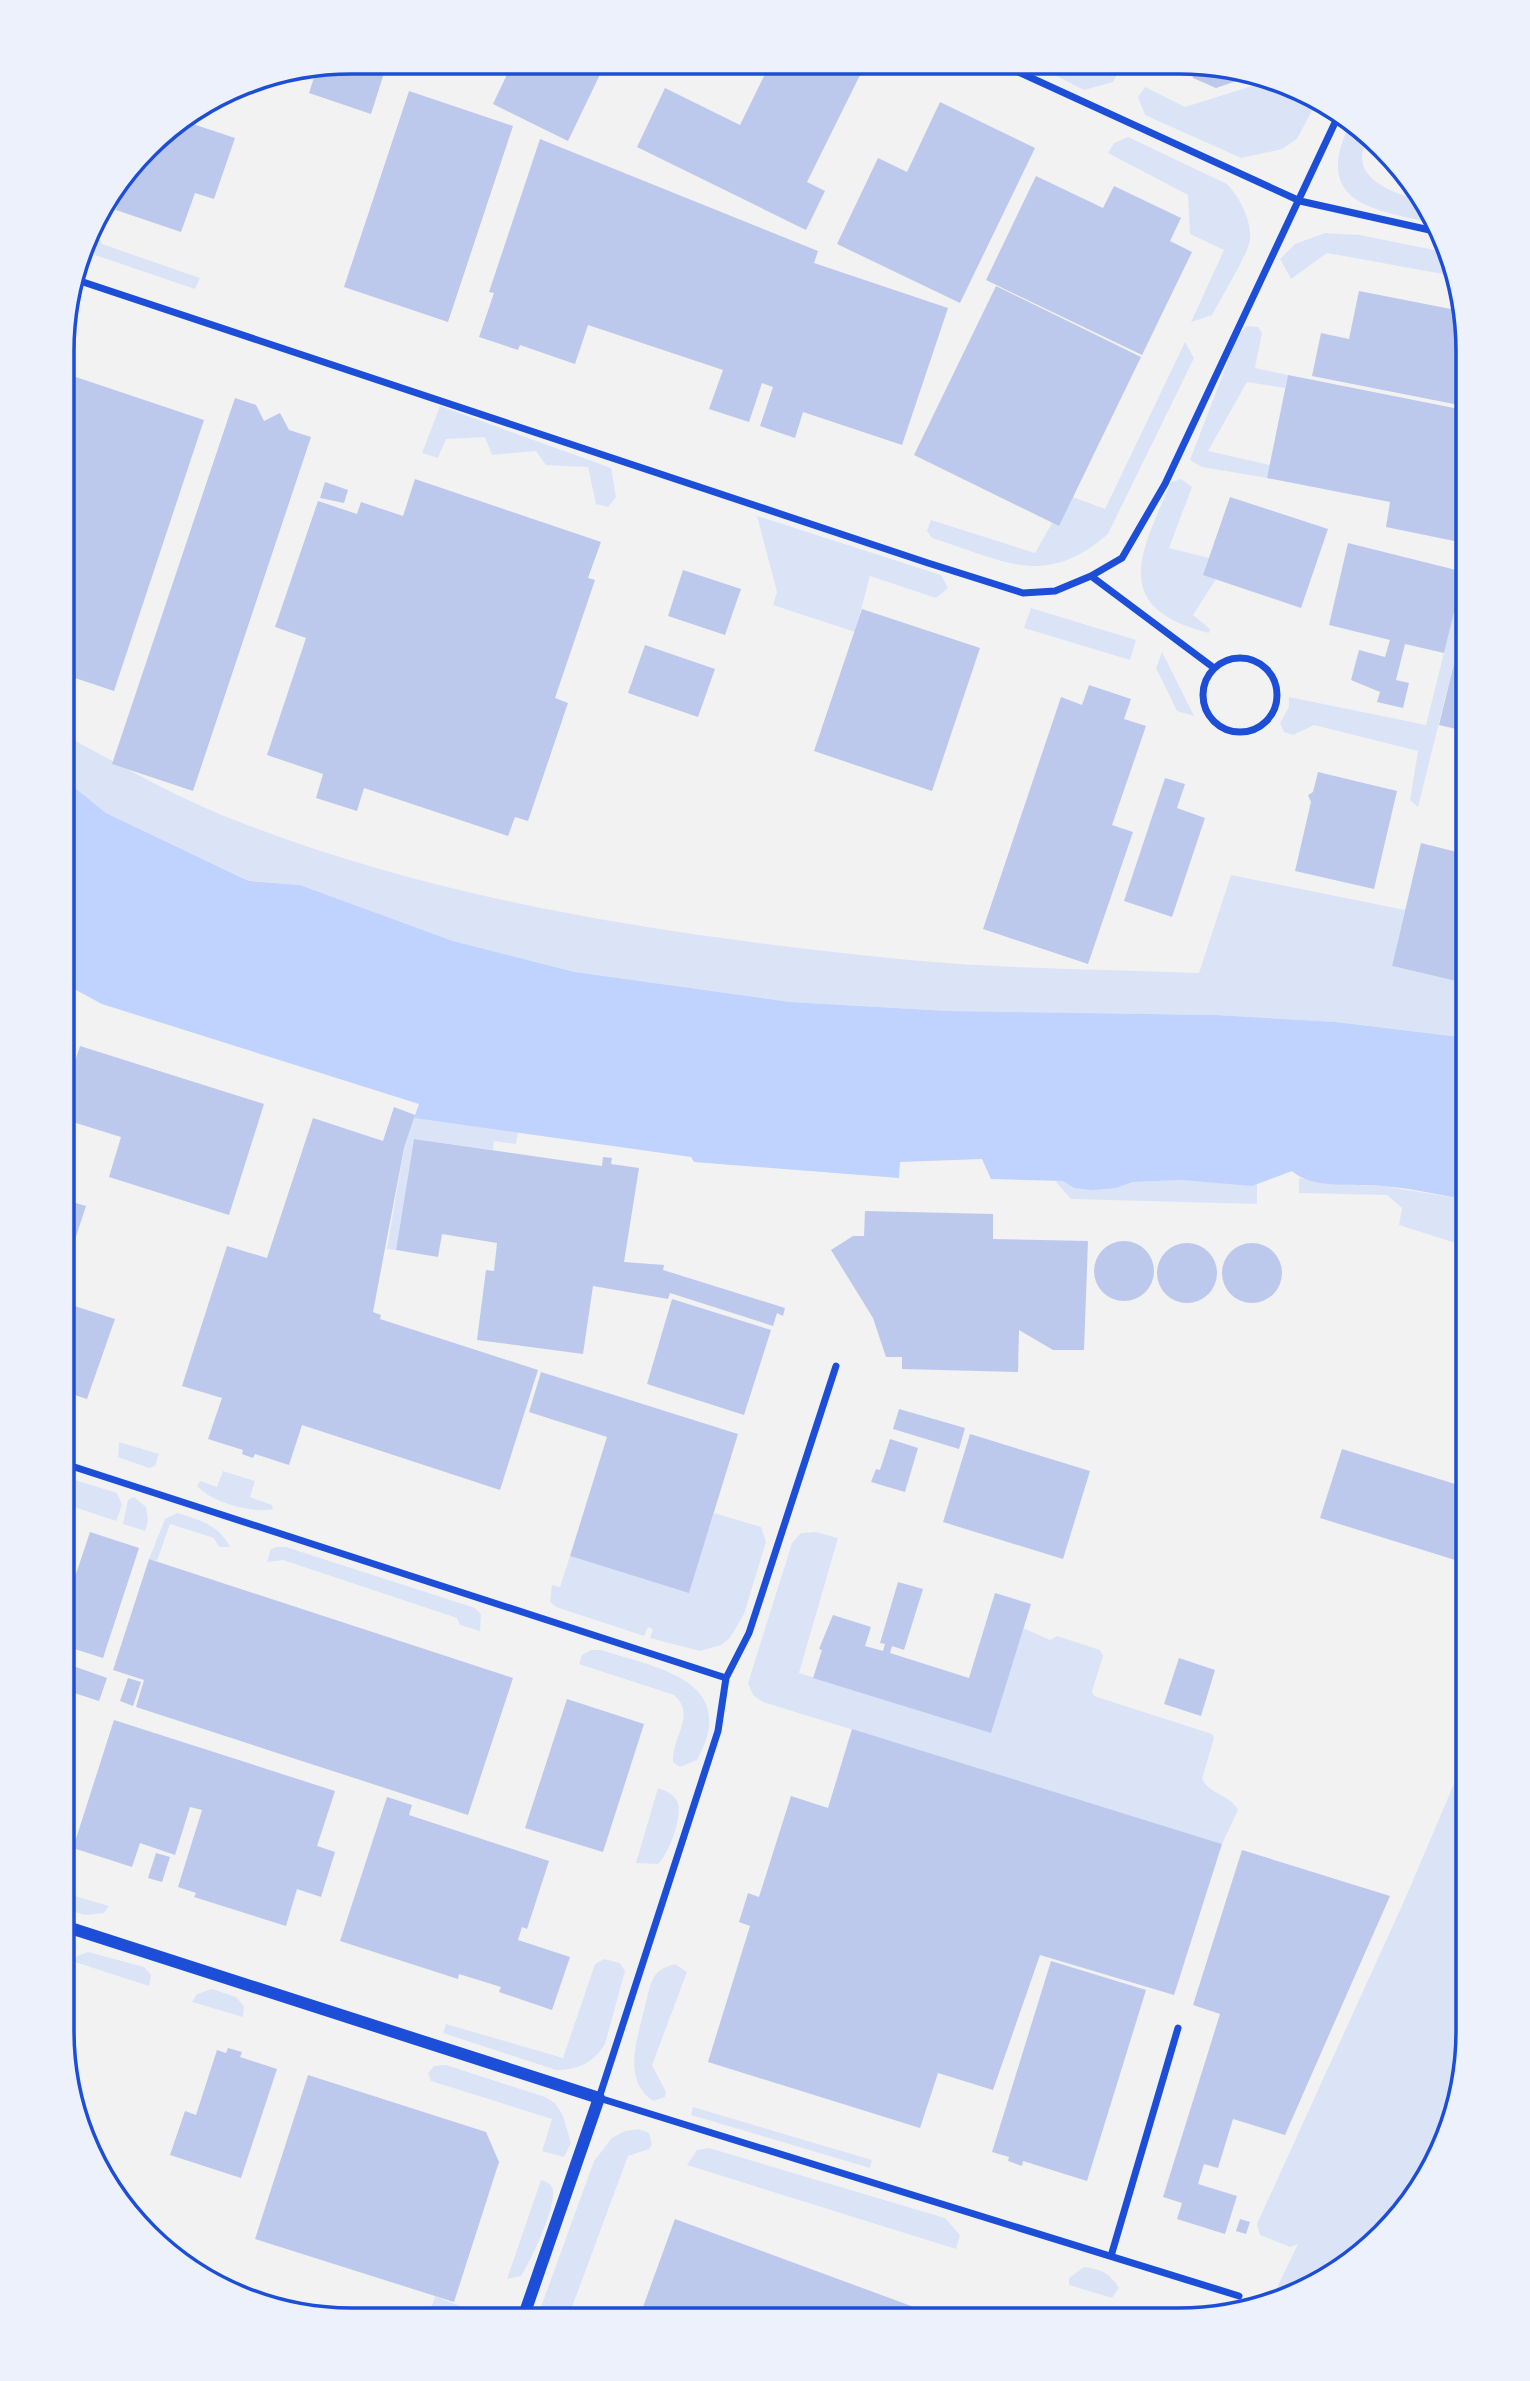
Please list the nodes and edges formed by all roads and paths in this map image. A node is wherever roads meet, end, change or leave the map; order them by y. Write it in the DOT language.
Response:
graph roads {
  1 [pos="1023,74"];
  2 [pos="1336,121"];
  3 [pos="1300,201"];
  4 [pos="1429,230"];
  5 [pos="82,282"];
  6 [pos="1091,576"];
  7 [pos="1214,668"];
  8 [pos="836,1366"];
  9 [pos="74,1467"];
  10 [pos="726,1678"];
  11 [pos="74,1928"];
  12 [pos="1178,2028"];
  13 [pos="599,2098"];
  14 [pos="1111,2256"];
  15 [pos="1239,2296"];
  16 [pos="526,2308"];
  1 -- 3 [label="street"];
  2 -- 3 [label="street"];
  3 -- 4 [label="street"];
  3 -- 6 [label="street"];
  5 -- 6 [label="street"];
  6 -- 7 [label="street"];
  7 -- 7 [label="street"];
  8 -- 10 [label="street"];
  9 -- 10 [label="street"];
  10 -- 13 [label="street"];
  11 -- 13 [label="street"];
  12 -- 14 [label="street"];
  13 -- 14 [label="street"];
  13 -- 16 [label="street"];
  14 -- 15 [label="street"];
}
